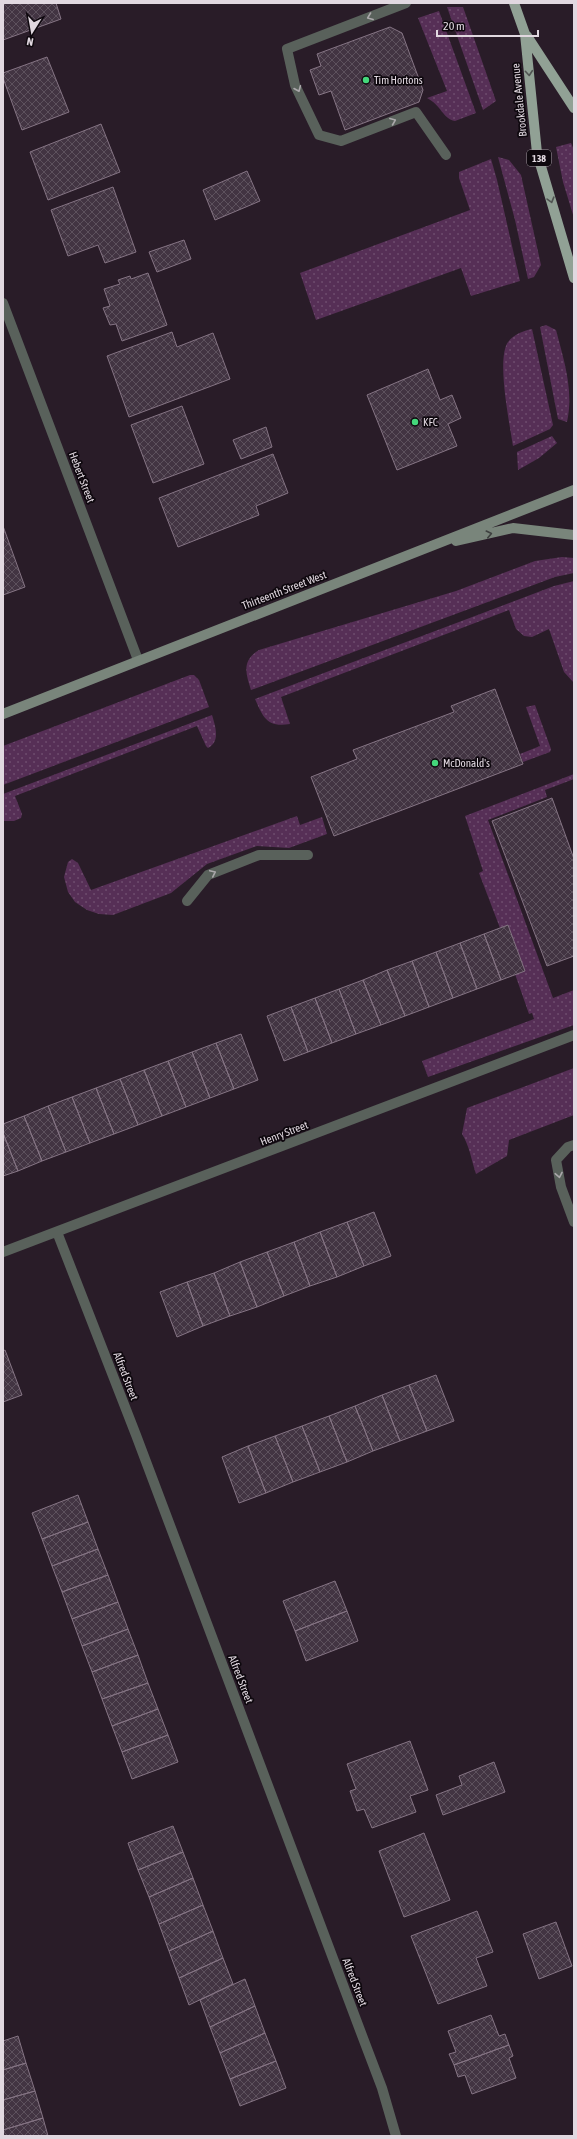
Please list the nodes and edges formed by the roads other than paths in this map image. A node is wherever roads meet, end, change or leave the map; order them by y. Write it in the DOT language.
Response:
graph roads {
  1 [pos="406,3"];
  2 [pos="514,3"];
  3 [pos="525,34"];
  4 [pos="574,108"];
  5 [pos="446,155"];
  6 [pos="574,278"];
  7 [pos="3,303"];
  8 [pos="574,490"];
  9 [pos="574,535"];
  10 [pos="423,549"];
  11 [pos="138,660"];
  12 [pos="3,714"];
  13 [pos="308,855"];
  14 [pos="187,901"];
  15 [pos="574,1035"];
  16 [pos="574,1145"];
  17 [pos="574,1222"];
  18 [pos="57,1232"];
  19 [pos="3,1252"];
  20 [pos="396,2136"];
  1 -- 5 [label="street, one-way"];
  2 -- 3 [label="main road, Brookdale Avenue / 138"];
  3 -- 4 [label="main road, Brookdale Avenue / 138"];
  3 -- 6 [label="main road, Brookdale Avenue / 138, one-way"];
  7 -- 11 [label="street, Hebert Street"];
  8 -- 10 [label="street, Thirteenth Street West"];
  10 -- 9 [label="street, one-way"];
  10 -- 11 [label="street, Thirteenth Street West"];
  11 -- 12 [label="street, Thirteenth Street West"];
  14 -- 13 [label="street, one-way"];
  15 -- 18 [label="street, Henry Street"];
  16 -- 17 [label="street, one-way"];
  18 -- 19 [label="street, Henry Street"];
  18 -- 20 [label="street, Alfred Street"];
}
